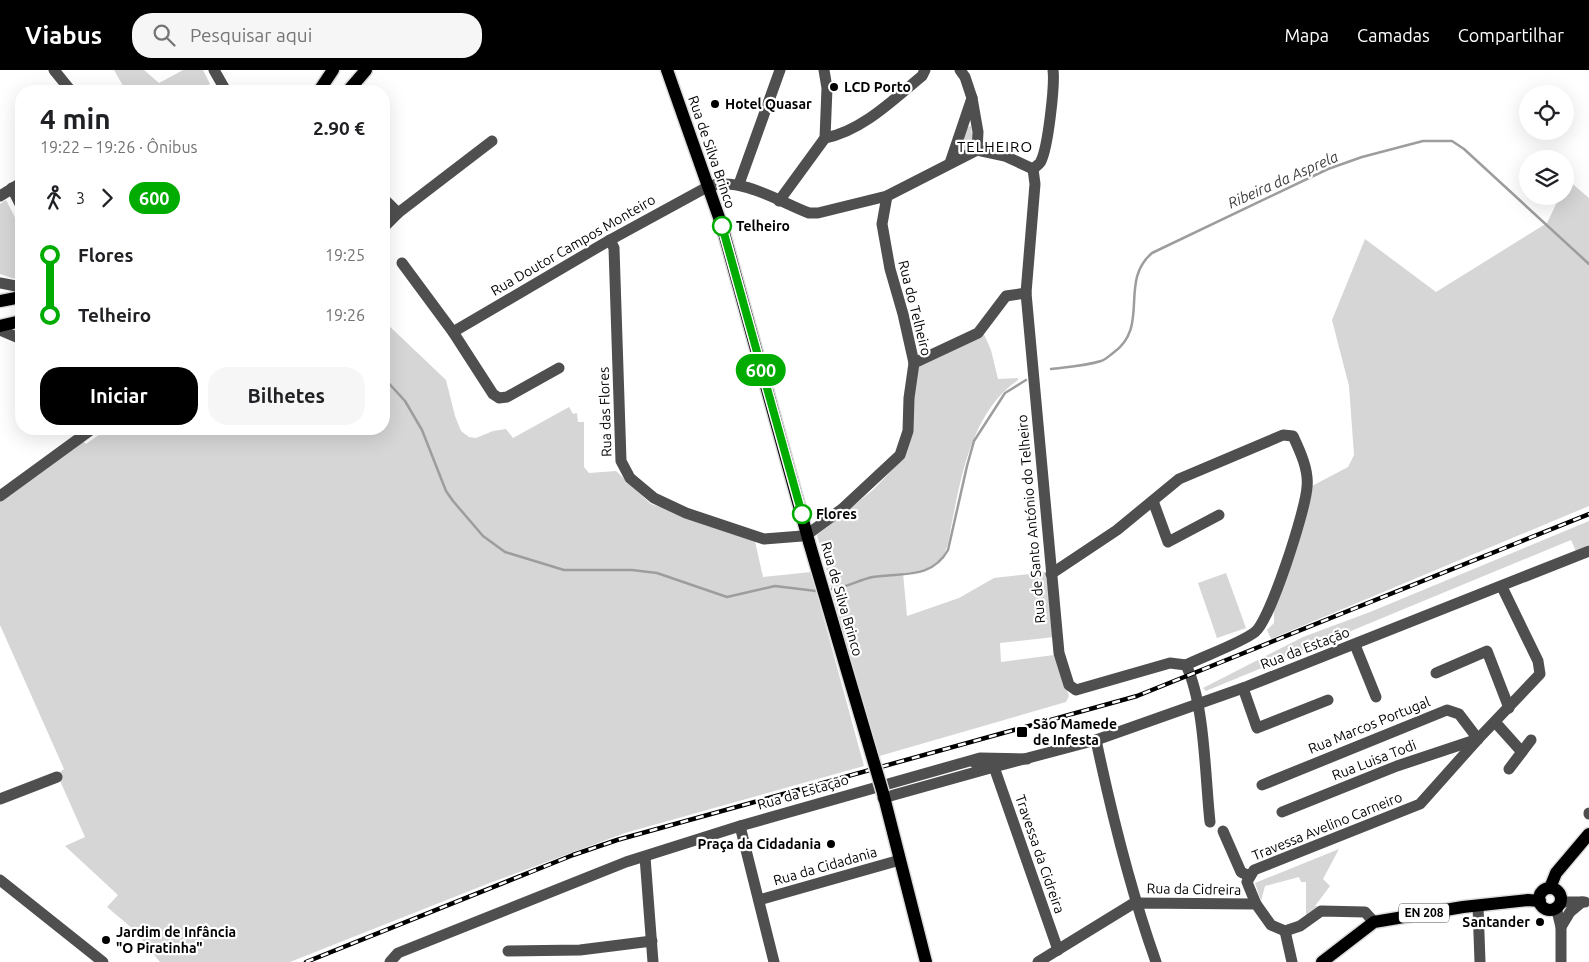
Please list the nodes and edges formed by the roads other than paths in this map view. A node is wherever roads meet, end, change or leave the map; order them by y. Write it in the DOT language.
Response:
graph roads {
  1 [pos="54,70"];
  2 [pos="214,70"];
  3 [pos="333,70"];
  4 [pos="366,70"];
  5 [pos="667,70"];
  6 [pos="780,70"];
  7 [pos="824,70"];
  8 [pos="925,70"];
  9 [pos="960,70"];
  10 [pos="1053,70"];
  11 [pos="66,85"];
  12 [pos="223,85"];
  13 [pos="323,85"];
  14 [pos="353,85"];
  15 [pos="972,98"];
  16 [pos="825,138"];
  17 [pos="492,141"];
  18 [pos="977,150"];
  19 [pos="950,163"];
  20 [pos="1037,165"];
  21 [pos="739,184"];
  22 [pos="709,186"];
  23 [pos="15,187"];
  24 [pos="0,196"];
  25 [pos="887,196"];
  26 [pos="779,201"];
  27 [pos="390,205"];
  28 [pos="398,213"];
  29 [pos="390,221"];
  30 [pos="610,240"];
  31 [pos="402,263"];
  32 [pos="0,283"];
  33 [pos="15,286"];
  34 [pos="1026,293"];
  35 [pos="15,297"];
  36 [pos="0,301"];
  37 [pos="15,322"];
  38 [pos="0,326"];
  39 [pos="0,330"];
  40 [pos="453,332"];
  41 [pos="15,336"];
  42 [pos="914,363"];
  43 [pos="559,368"];
  44 [pos="84,435"];
  45 [pos="0,496"];
  46 [pos="1153,501"];
  47 [pos="1219,515"];
  48 [pos="808,538"];
  49 [pos="1589,552"];
  50 [pos="1051,574"];
  51 [pos="1502,587"];
  52 [pos="1355,645"];
  53 [pos="1186,665"];
  54 [pos="1436,673"];
  55 [pos="1243,688"];
  56 [pos="1376,697"];
  57 [pos="1328,700"];
  58 [pos="1198,704"];
  59 [pos="1509,708"];
  60 [pos="1495,722"];
  61 [pos="1478,739"];
  62 [pos="1096,740"];
  63 [pos="1532,740"];
  64 [pos="1522,752"];
  65 [pos="1027,759"];
  66 [pos="971,762"];
  67 [pos="994,767"];
  68 [pos="1509,770"];
  69 [pos="57,777"];
  70 [pos="1262,785"];
  71 [pos="883,796"];
  72 [pos="0,799"];
  73 [pos="1282,812"];
  74 [pos="1210,822"];
  75 [pos="740,826"];
  76 [pos="1223,831"];
  77 [pos="1589,834"];
  78 [pos="645,857"];
  79 [pos="900,860"];
  80 [pos="1249,876"];
  81 [pos="0,880"];
  82 [pos="1550,888"];
  83 [pos="759,900"];
  84 [pos="1540,901"];
  85 [pos="1585,902"];
  86 [pos="1134,903"];
  87 [pos="1256,904"];
  88 [pos="1558,905"];
  89 [pos="1478,906"];
  90 [pos="1374,922"];
  91 [pos="1561,927"];
  92 [pos="1285,931"];
  93 [pos="652,941"];
  94 [pos="1058,950"];
  95 [pos="508,951"];
  96 [pos="103,962"];
  97 [pos="390,962"];
  98 [pos="653,962"];
  99 [pos="774,962"];
  100 [pos="926,962"];
  101 [pos="1038,962"];
  102 [pos="1156,962"];
  103 [pos="1292,962"];
  104 [pos="1322,962"];
  105 [pos="1480,962"];
  106 [pos="1561,962"];
  1 -- 11 [label="street"];
  2 -- 12 [label="street"];
  3 -- 13 [label="main road"];
  4 -- 14 [label="main road"];
  5 -- 22 [label="main road, Rua de Silva Brinco"];
  6 -- 21 [label="street"];
  7 -- 16 [label="street"];
  8 -- 16 [label="street"];
  9 -- 15 [label="street"];
  10 -- 20 [label="street"];
  15 -- 18 [label="street"];
  15 -- 19 [label="street"];
  16 -- 26 [label="street"];
  17 -- 28 [label="street"];
  18 -- 19 [label="street"];
  18 -- 20 [label="street"];
  19 -- 25 [label="street"];
  20 -- 34 [label="street, Rua de Santo António do Telheiro"];
  21 -- 22 [label="street"];
  21 -- 26 [label="street"];
  22 -- 30 [label="street, Rua Doutor Campos Monteiro"];
  22 -- 48 [label="main road, Rua de Silva Brinco"];
  23 -- 24 [label="street"];
  25 -- 26 [label="street"];
  25 -- 42 [label="street, Rua do Telheiro"];
  27 -- 28 [label="street"];
  28 -- 29 [label="street"];
  30 -- 40 [label="street, Rua Doutor Campos Monteiro"];
  30 -- 48 [label="street, Rua das Flores"];
  31 -- 40 [label="street"];
  32 -- 33 [label="street"];
  34 -- 42 [label="street"];
  34 -- 50 [label="street, Rua de Santo António do Telheiro"];
  35 -- 36 [label="main road"];
  37 -- 38 [label="main road"];
  39 -- 41 [label="street"];
  40 -- 43 [label="street"];
  42 -- 48 [label="street, Rua do Telheiro"];
  44 -- 45 [label="street"];
  46 -- 47 [label="street"];
  46 -- 50 [label="street"];
  46 -- 53 [label="street"];
  48 -- 71 [label="main road, Rua de Silva Brinco, bridge"];
  49 -- 51 [label="street, Rua da Estação"];
  50 -- 53 [label="street, Rua de Santo António do Telheiro"];
  51 -- 52 [label="street, Rua da Estação"];
  51 -- 59 [label="street, Travessa Avelino Carneiro"];
  52 -- 55 [label="street, Rua da Estação"];
  52 -- 56 [label="street"];
  53 -- 58 [label="street"];
  54 -- 59 [label="street"];
  55 -- 57 [label="street"];
  55 -- 58 [label="street, Rua da Estação"];
  58 -- 62 [label="street, Rua da Estação"];
  58 -- 74 [label="street"];
  59 -- 60 [label="street, Travessa Avelino Carneiro"];
  60 -- 61 [label="street, Travessa Avelino Carneiro"];
  60 -- 64 [label="street"];
  61 -- 70 [label="street, Rua Marcos Portugal"];
  61 -- 73 [label="street, Rua Luisa Todi"];
  61 -- 80 [label="street, Travessa Avelino Carneiro"];
  62 -- 65 [label="street, Rua da Estação"];
  62 -- 86 [label="street"];
  63 -- 64 [label="street"];
  64 -- 68 [label="street"];
  65 -- 66 [label="street, Rua da Estação"];
  65 -- 67 [label="street, Rua da Estação"];
  66 -- 67 [label="street, Rua da Estação"];
  66 -- 75 [label="street, Rua da Estação"];
  67 -- 71 [label="street, Rua da Estação"];
  67 -- 94 [label="street, Travessa da Cidreira"];
  69 -- 72 [label="street"];
  71 -- 79 [label="main road, Rua de Silva Brinco"];
  75 -- 78 [label="street, Rua da Estação"];
  75 -- 83 [label="street"];
  76 -- 80 [label="street, Travessa Avelino Carneiro"];
  77 -- 82 [label="main road"];
  78 -- 93 [label="street"];
  78 -- 97 [label="street, Rua da Estação"];
  79 -- 83 [label="street, Rua da Cidadania"];
  79 -- 100 [label="main road, Rua de Silva Brinco"];
  80 -- 87 [label="street, Travessa Avelino Carneiro"];
  81 -- 96 [label="street"];
  82 -- 84 [label="main road"];
  82 -- 88 [label="main road"];
  83 -- 99 [label="street"];
  84 -- 88 [label="main road"];
  84 -- 89 [label="main road, EN 208"];
  85 -- 88 [label="street"];
  85 -- 91 [label="street"];
  86 -- 87 [label="street, Rua da Cidreira"];
  86 -- 94 [label="street, Rua da Cidreira"];
  86 -- 102 [label="street"];
  87 -- 92 [label="street, Rua da Cidreira"];
  88 -- 91 [label="street"];
  89 -- 90 [label="main road, EN 208"];
  89 -- 105 [label="street"];
  90 -- 92 [label="street"];
  90 -- 104 [label="main road, EN 208"];
  91 -- 106 [label="street"];
  92 -- 103 [label="street"];
  93 -- 95 [label="street"];
  93 -- 98 [label="street"];
  94 -- 101 [label="street, Rua da Cidreira"];
}
